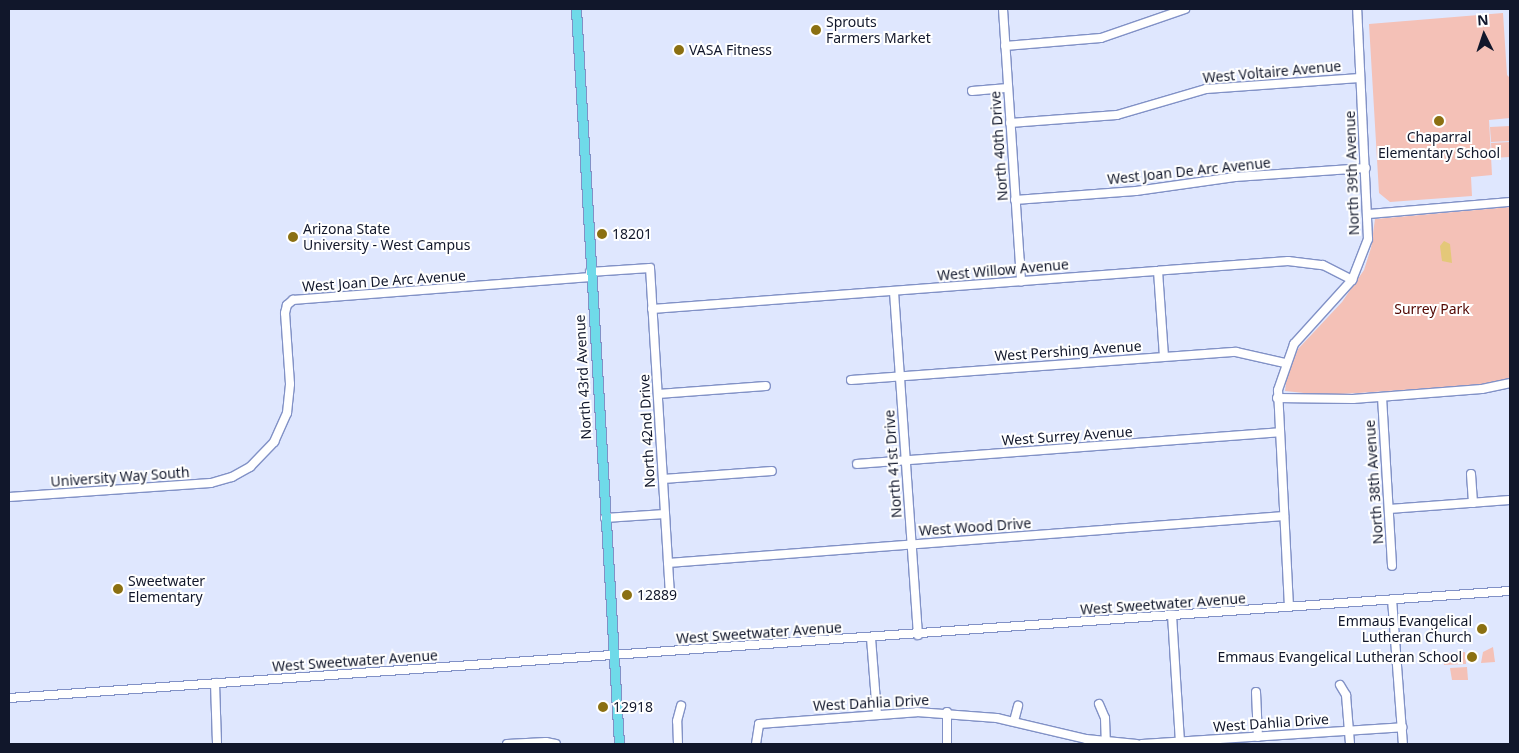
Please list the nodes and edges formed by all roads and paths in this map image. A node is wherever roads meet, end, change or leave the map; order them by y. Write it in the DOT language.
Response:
graph roads {
  1 [pos="576,9"];
  2 [pos="1003,9"];
  3 [pos="1186,9"];
  4 [pos="1357,9"];
  5 [pos="1005,46"];
  6 [pos="1360,78"];
  7 [pos="1008,88"];
  8 [pos="972,91"];
  9 [pos="1010,123"];
  10 [pos="1366,168"];
  11 [pos="1015,200"];
  12 [pos="1510,202"];
  13 [pos="1369,214"];
  14 [pos="650,268"];
  15 [pos="1158,271"];
  16 [pos="590,274"];
  17 [pos="1352,280"];
  18 [pos="1021,281"];
  19 [pos="894,292"];
  20 [pos="652,309"];
  21 [pos="1164,356"];
  22 [pos="1285,363"];
  23 [pos="900,376"];
  24 [pos="852,380"];
  25 [pos="1510,383"];
  26 [pos="766,386"];
  27 [pos="658,394"];
  28 [pos="1382,396"];
  29 [pos="1277,398"];
  30 [pos="1279,432"];
  31 [pos="906,461"];
  32 [pos="857,464"];
  33 [pos="772,471"];
  34 [pos="1471,474"];
  35 [pos="232,477"];
  36 [pos="663,479"];
  37 [pos="9,497"];
  38 [pos="1510,500"];
  39 [pos="1473,503"];
  40 [pos="1389,509"];
  41 [pos="665,514"];
  42 [pos="1284,516"];
  43 [pos="605,518"];
  44 [pos="911,544"];
  45 [pos="668,563"];
  46 [pos="1392,566"];
  47 [pos="1510,590"];
  48 [pos="670,592"];
  49 [pos="1392,599"];
  50 [pos="1289,607"];
  51 [pos="1172,615"];
  52 [pos="918,635"];
  53 [pos="870,638"];
  54 [pos="613,656"];
  55 [pos="215,683"];
  56 [pos="1340,685"];
  57 [pos="1256,692"];
  58 [pos="9,698"];
  59 [pos="1099,704"];
  60 [pos="681,706"];
  61 [pos="1018,706"];
  62 [pos="948,712"];
  63 [pos="877,715"];
  64 [pos="1014,721"];
  65 [pos="1402,727"];
  66 [pos="1349,730"];
  67 [pos="1258,737"];
  68 [pos="1180,742"];
  69 [pos="1106,743"];
  70 [pos="217,744"];
  71 [pos="507,744"];
  72 [pos="556,744"];
  73 [pos="619,744"];
  74 [pos="678,744"];
  75 [pos="756,744"];
  76 [pos="946,744"];
  77 [pos="1137,744"];
  78 [pos="1142,744"];
  79 [pos="1350,744"];
  80 [pos="1402,744"];
  1 -- 16 [label="main road, North 43rd Avenue"];
  2 -- 5 [label="street, North 40th Drive"];
  3 -- 5 [label="street"];
  4 -- 6 [label="street, North 39th Avenue"];
  5 -- 7 [label="street, North 40th Drive"];
  6 -- 9 [label="street, West Voltaire Avenue"];
  6 -- 10 [label="street, North 39th Avenue"];
  7 -- 8 [label="street"];
  7 -- 9 [label="street, North 40th Drive"];
  9 -- 11 [label="street, North 40th Drive"];
  10 -- 11 [label="street, West Joan De Arc Avenue"];
  10 -- 13 [label="street, North 39th Avenue"];
  11 -- 18 [label="street, North 40th Drive"];
  12 -- 13 [label="street"];
  13 -- 17 [label="street, North 39th Avenue"];
  14 -- 16 [label="street, West Joan De Arc Avenue"];
  14 -- 20 [label="street, North 42nd Drive"];
  15 -- 17 [label="street, West Willow Avenue"];
  15 -- 18 [label="street, West Willow Avenue"];
  15 -- 21 [label="street"];
  16 -- 35 [label="street, West Joan De Arc Avenue"];
  16 -- 43 [label="main road, North 43rd Avenue"];
  17 -- 22 [label="street, North 39th Avenue"];
  18 -- 19 [label="street, West Willow Avenue"];
  19 -- 20 [label="street, West Willow Avenue"];
  19 -- 23 [label="street, North 41st Drive"];
  20 -- 27 [label="street, North 42nd Drive"];
  21 -- 22 [label="street, West Pershing Avenue"];
  21 -- 23 [label="street, West Pershing Avenue"];
  22 -- 29 [label="street, North 39th Avenue"];
  23 -- 24 [label="street, West Pershing Avenue"];
  23 -- 31 [label="street, North 41st Drive"];
  25 -- 28 [label="street"];
  26 -- 27 [label="street"];
  27 -- 36 [label="street, North 42nd Drive"];
  28 -- 29 [label="street"];
  28 -- 40 [label="street, North 38th Avenue"];
  29 -- 30 [label="street, North 39th Avenue"];
  30 -- 31 [label="street, West Surrey Avenue"];
  30 -- 42 [label="street, North 39th Avenue"];
  31 -- 32 [label="street, West Surrey Avenue"];
  31 -- 44 [label="street, North 41st Drive"];
  33 -- 36 [label="street"];
  34 -- 39 [label="street"];
  35 -- 37 [label="street, University Way South"];
  36 -- 41 [label="street, North 42nd Drive"];
  38 -- 39 [label="street"];
  39 -- 40 [label="street"];
  40 -- 46 [label="street, North 38th Avenue"];
  41 -- 43 [label="street"];
  41 -- 45 [label="street, North 42nd Drive"];
  42 -- 44 [label="street, West Wood Drive"];
  42 -- 50 [label="street, North 39th Avenue"];
  43 -- 54 [label="main road, North 43rd Avenue"];
  44 -- 45 [label="street, West Wood Drive"];
  44 -- 52 [label="street, North 41st Drive"];
  45 -- 48 [label="street, North 42nd Drive"];
  47 -- 49 [label="street, West Sweetwater Avenue"];
  49 -- 50 [label="street, West Sweetwater Avenue"];
  49 -- 65 [label="street"];
  50 -- 51 [label="street, West Sweetwater Avenue"];
  51 -- 52 [label="street, West Sweetwater Avenue"];
  51 -- 68 [label="street"];
  52 -- 53 [label="street, West Sweetwater Avenue"];
  53 -- 54 [label="street, West Sweetwater Avenue"];
  53 -- 63 [label="street"];
  54 -- 55 [label="street, West Sweetwater Avenue"];
  54 -- 73 [label="main road, North 43rd Avenue"];
  55 -- 58 [label="street, West Sweetwater Avenue"];
  55 -- 70 [label="street"];
  56 -- 66 [label="street"];
  57 -- 67 [label="street"];
  59 -- 69 [label="street"];
  60 -- 74 [label="street"];
  61 -- 64 [label="street"];
  62 -- 63 [label="street, West Dahlia Drive"];
  62 -- 64 [label="street, West Dahlia Drive"];
  62 -- 76 [label="street"];
  63 -- 75 [label="street, West Dahlia Drive"];
  64 -- 69 [label="street, West Dahlia Drive"];
  65 -- 66 [label="street, West Dahlia Drive"];
  65 -- 80 [label="street"];
  66 -- 67 [label="street, West Dahlia Drive"];
  66 -- 79 [label="street"];
  67 -- 68 [label="street, West Dahlia Drive"];
  68 -- 78 [label="street, West Dahlia Drive"];
  69 -- 77 [label="street, West Dahlia Drive"];
  71 -- 72 [label="street"];
}
